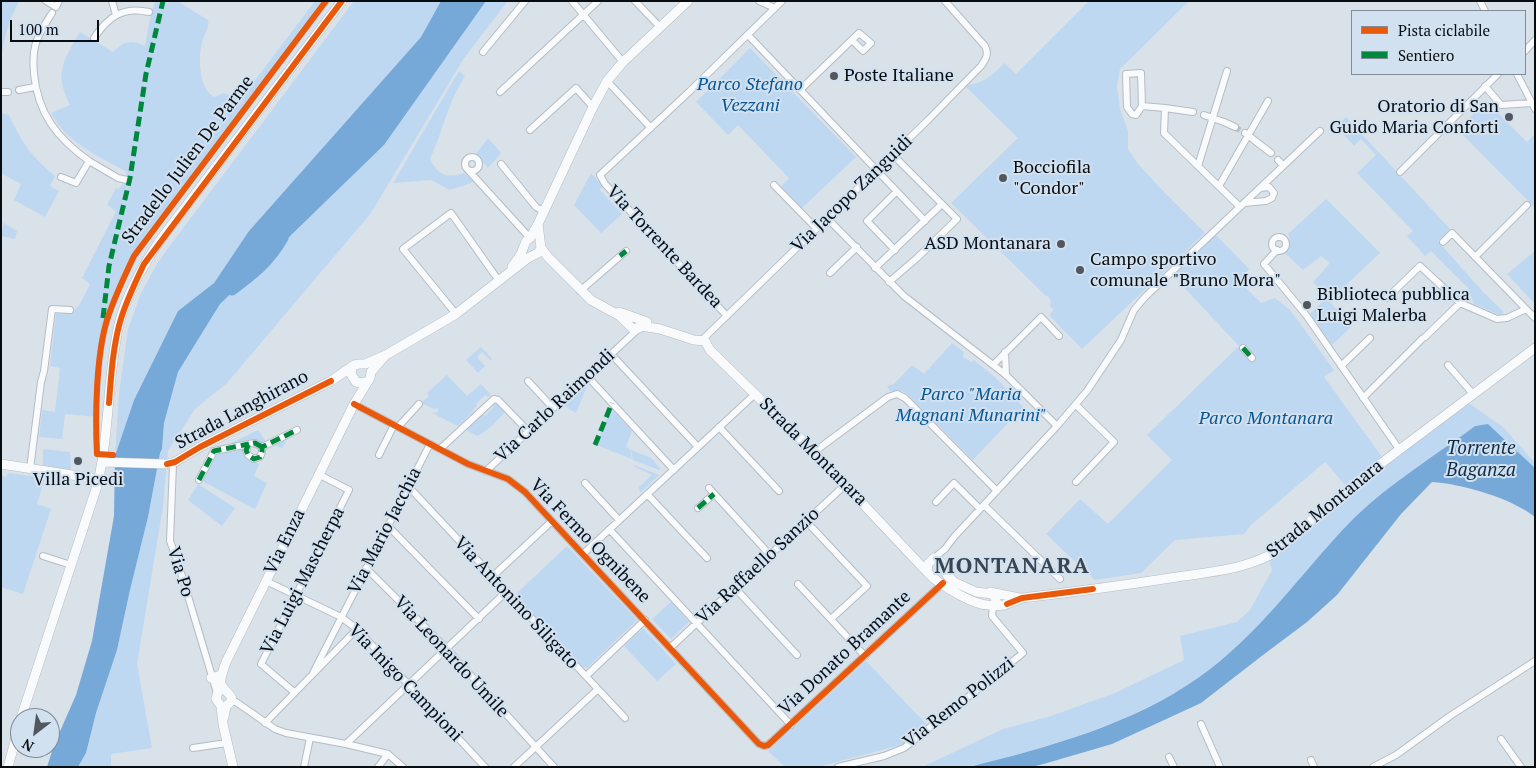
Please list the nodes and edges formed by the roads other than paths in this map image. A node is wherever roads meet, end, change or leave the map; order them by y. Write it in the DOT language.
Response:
graph roads {
  1 [pos="46,1"];
  2 [pos="59,1"];
  3 [pos="112,1"];
  4 [pos="342,1"];
  5 [pos="525,1"];
  6 [pos="572,1"];
  7 [pos="598,1"];
  8 [pos="635,1"];
  9 [pos="688,1"];
  10 [pos="759,1"];
  11 [pos="782,1"];
  12 [pos="945,1"];
  13 [pos="775,8"];
  14 [pos="149,12"];
  15 [pos="52,13"];
  16 [pos="582,14"];
  17 [pos="116,15"];
  18 [pos="660,28"];
  19 [pos="748,35"];
  20 [pos="94,38"];
  21 [pos="852,40"];
  22 [pos="1535,40"];
  23 [pos="1526,50"];
  24 [pos="483,52"];
  25 [pos="623,62"];
  26 [pos="1227,71"];
  27 [pos="1497,75"];
  28 [pos="1518,75"];
  29 [pos="607,81"];
  30 [pos="1485,86"];
  31 [pos="35,87"];
  32 [pos="19,90"];
  33 [pos="800,90"];
  34 [pos="500,92"];
  35 [pos="1268,101"];
  36 [pos="593,106"];
  37 [pos="1142,106"];
  38 [pos="1533,106"];
  39 [pos="1165,108"];
  40 [pos="1193,112"];
  41 [pos="1204,115"];
  42 [pos="1213,118"];
  43 [pos="1235,127"];
  44 [pos="651,128"];
  45 [pos="530,130"];
  46 [pos="1320,131"];
  47 [pos="1246,134"];
  48 [pos="1271,153"];
  49 [pos="892,154"];
  50 [pos="1278,160"];
  51 [pos="89,161"];
  52 [pos="501,164"];
  53 [pos="1198,166"];
  54 [pos="1283,166"];
  55 [pos="876,170"];
  56 [pos="470,171"];
  57 [pos="1400,172"];
  58 [pos="61,176"];
  59 [pos="127,180"];
  60 [pos="774,185"];
  61 [pos="1219,186"];
  62 [pos="1258,188"];
  63 [pos="896,192"];
  64 [pos="942,204"];
  65 [pos="1241,205"];
  66 [pos="1527,205"];
  67 [pos="543,211"];
  68 [pos="827,218"];
  69 [pos="925,221"];
  70 [pos="816,228"];
  71 [pos="1443,242"];
  72 [pos="536,247"];
  73 [pos="857,247"];
  74 [pos="895,250"];
  75 [pos="1277,250"];
  76 [pos="626,251"];
  77 [pos="1475,257"];
  78 [pos="875,268"];
  79 [pos="830,272"];
  80 [pos="508,273"];
  81 [pos="499,281"];
  82 [pos="889,282"];
  83 [pos="580,291"];
  84 [pos="1387,298"];
  85 [pos="1460,303"];
  86 [pos="1526,309"];
  87 [pos="70,310"];
  88 [pos="456,314"];
  89 [pos="727,316"];
  90 [pos="1535,318"];
  91 [pos="635,324"];
  92 [pos="1059,336"];
  93 [pos="1370,338"];
  94 [pos="703,344"];
  95 [pos="1243,348"];
  96 [pos="1535,348"];
  97 [pos="1005,352"];
  98 [pos="611,354"];
  99 [pos="386,355"];
  100 [pos="1252,358"];
  101 [pos="365,364"];
  102 [pos="993,365"];
  103 [pos="1448,365"];
  104 [pos="1341,366"];
  105 [pos="352,368"];
  106 [pos="371,372"];
  107 [pos="587,376"];
  108 [pos="1006,376"];
  109 [pos="354,380"];
  110 [pos="331,381"];
  111 [pos="528,381"];
  112 [pos="366,382"];
  113 [pos="755,394"];
  114 [pos="1473,394"];
  115 [pos="1363,398"];
  116 [pos="354,404"];
  117 [pos="419,404"];
  118 [pos="1076,405"];
  119 [pos="553,408"];
  120 [pos="396,426"];
  121 [pos="1057,426"];
  122 [pos="719,427"];
  123 [pos="297,430"];
  124 [pos="528,432"];
  125 [pos="249,444"];
  126 [pos="430,444"];
  127 [pos="262,447"];
  128 [pos="698,448"];
  129 [pos="440,449"];
  130 [pos="1399,449"];
  131 [pos="814,452"];
  132 [pos="379,455"];
  133 [pos="108,462"];
  134 [pos="1,464"];
  135 [pos="170,464"];
  136 [pos="30,469"];
  137 [pos="674,470"];
  138 [pos="486,471"];
  139 [pos="318,474"];
  140 [pos="98,479"];
  141 [pos="199,480"];
  142 [pos="1076,482"];
  143 [pos="585,483"];
  144 [pos="846,484"];
  145 [pos="408,486"];
  146 [pos="778,491"];
  147 [pos="997,491"];
  148 [pos="648,494"];
  149 [pos="936,502"];
  150 [pos="982,507"];
  151 [pos="698,508"];
  152 [pos="620,520"];
  153 [pos="552,521"];
  154 [pos="806,522"];
  155 [pos="388,526"];
  156 [pos="610,530"];
  157 [pos="945,549"];
  158 [pos="583,554"];
  159 [pos="770,555"];
  160 [pos="43,556"];
  161 [pos="914,556"];
  162 [pos="707,558"];
  163 [pos="932,559"];
  164 [pos="943,564"];
  165 [pos="71,565"];
  166 [pos="366,568"];
  167 [pos="927,572"];
  168 [pos="493,576"];
  169 [pos="1060,579"];
  170 [pos="266,581"];
  171 [pos="942,583"];
  172 [pos="798,584"];
  173 [pos="735,588"];
  174 [pos="507,591"];
  175 [pos="990,592"];
  176 [pos="296,594"];
  177 [pos="1022,598"];
  178 [pos="993,606"];
  179 [pos="341,617"];
  180 [pos="479,619"];
  181 [pos="831,619"];
  182 [pos="645,620"];
  183 [pos="696,624"];
  184 [pos="357,629"];
  185 [pos="446,648"];
  186 [pos="670,648"];
  187 [pos="796,655"];
  188 [pos="865,656"];
  189 [pos="1535,661"];
  190 [pos="313,673"];
  191 [pos="586,676"];
  192 [pos="217,678"];
  193 [pos="409,684"];
  194 [pos="597,690"];
  195 [pos="294,692"];
  196 [pos="220,693"];
  197 [pos="226,704"];
  198 [pos="25,708"];
  199 [pos="625,718"];
  200 [pos="265,723"];
  201 [pos="1201,724"];
  202 [pos="791,725"];
  203 [pos="310,738"];
  204 [pos="1501,739"];
  205 [pos="227,743"];
  206 [pos="346,744"];
  207 [pos="10,746"];
  208 [pos="768,746"];
  209 [pos="535,747"];
  210 [pos="193,748"];
  211 [pos="388,754"];
  212 [pos="1169,757"];
  213 [pos="3,767"];
  214 [pos="233,767"];
  215 [pos="304,767"];
  216 [pos="378,767"];
  217 [pos="403,767"];
  218 [pos="485,767"];
  219 [pos="514,767"];
  220 [pos="554,767"];
  221 [pos="838,767"];
  222 [pos="1174,767"];
  223 [pos="1220,767"];
  224 [pos="1373,767"];
  225 [pos="1521,767"];
  1 -- 2 [label="street"];
  3 -- 17 [label="street"];
  4 -- 133 [label="street"];
  5 -- 24 [label="street"];
  6 -- 16 [label="street"];
  7 -- 16 [label="street"];
  8 -- 18 [label="street"];
  9 -- 18 [label="street, Strada Langhirano"];
  10 -- 13 [label="street"];
  11 -- 13 [label="street"];
  12 -- 49 [label="street, Via Jacopo Zanguidi"];
  13 -- 19 [label="street"];
  14 -- 17 [label="street"];
  15 -- 31 [label="street"];
  16 -- 25 [label="street"];
  16 -- 34 [label="street"];
  17 -- 20 [label="street"];
  18 -- 25 [label="street, Strada Langhirano"];
  19 -- 33 [label="street"];
  19 -- 44 [label="street"];
  21 -- 33 [label="street"];
  22 -- 23 [label="street"];
  25 -- 29 [label="street, Strada Langhirano"];
  26 -- 42 [label="street"];
  27 -- 30 [label="street"];
  28 -- 38 [label="street"];
  29 -- 36 [label="street, Strada Langhirano"];
  29 -- 44 [label="street"];
  30 -- 38 [label="street"];
  30 -- 57 [label="street"];
  31 -- 32 [label="street"];
  31 -- 51 [label="street"];
  33 -- 55 [label="street"];
  35 -- 47 [label="street"];
  36 -- 45 [label="street"];
  36 -- 67 [label="street, Strada Langhirano"];
  37 -- 37 [label="street"];
  37 -- 39 [label="street"];
  39 -- 40 [label="street"];
  39 -- 53 [label="street"];
  41 -- 42 [label="street"];
  42 -- 43 [label="street"];
  42 -- 53 [label="street"];
  44 -- 89 [label="street, Via Torrente Bardea"];
  46 -- 54 [label="street"];
  47 -- 48 [label="street"];
  47 -- 61 [label="street"];
  49 -- 55 [label="street, Via Jacopo Zanguidi"];
  49 -- 64 [label="street"];
  50 -- 54 [label="street"];
  51 -- 58 [label="street"];
  51 -- 59 [label="street"];
  52 -- 67 [label="street"];
  53 -- 61 [label="street"];
  54 -- 62 [label="street"];
  55 -- 63 [label="street"];
  55 -- 68 [label="street, Via Jacopo Zanguidi"];
  56 -- 72 [label="street"];
  60 -- 70 [label="street"];
  61 -- 65 [label="street"];
  62 -- 65 [label="street"];
  62 -- 65 [label="street"];
  63 -- 69 [label="street"];
  63 -- 74 [label="street"];
  64 -- 69 [label="street"];
  64 -- 82 [label="street"];
  65 -- 118 [label="street"];
  66 -- 77 [label="street"];
  67 -- 72 [label="street, Strada Langhirano"];
  68 -- 70 [label="street, Via Jacopo Zanguidi"];
  68 -- 73 [label="street"];
  69 -- 74 [label="street"];
  70 -- 89 [label="street, Via Jacopo Zanguidi"];
  71 -- 77 [label="street"];
  72 -- 80 [label="street, Strada Langhirano"];
  72 -- 80 [label="street, Strada Langhirano"];
  72 -- 83 [label="street, Strada Montanara"];
  73 -- 78 [label="street"];
  73 -- 79 [label="street"];
  74 -- 78 [label="street"];
  75 -- 104 [label="street"];
  76 -- 83 [label="street"];
  77 -- 86 [label="street"];
  78 -- 82 [label="street"];
  80 -- 81 [label="street, Strada Langhirano"];
  81 -- 88 [label="street, Strada Langhirano"];
  81 -- 88 [label="street"];
  82 -- 102 [label="street"];
  83 -- 91 [label="street, Strada Montanara"];
  84 -- 85 [label="street"];
  85 -- 86 [label="street"];
  85 -- 115 [label="street"];
  86 -- 90 [label="street"];
  87 -- 136 [label="street"];
  88 -- 99 [label="street, Strada Langhirano"];
  89 -- 94 [label="street, Via Jacopo Zanguidi"];
  91 -- 94 [label="street, Strada Montanara"];
  91 -- 98 [label="street, Via Carlo Raimondi"];
  92 -- 97 [label="street"];
  93 -- 104 [label="street"];
  94 -- 113 [label="street, Strada Montanara"];
  95 -- 100 [label="street"];
  96 -- 114 [label="street, Strada Montanara"];
  97 -- 102 [label="street"];
  97 -- 108 [label="street"];
  98 -- 107 [label="street, Via Carlo Raimondi"];
  98 -- 128 [label="street"];
  99 -- 101 [label="street, Strada Langhirano"];
  99 -- 106 [label="street, Strada Langhirano"];
  101 -- 105 [label="street, Strada Langhirano"];
  101 -- 106 [label="street"];
  102 -- 108 [label="street"];
  103 -- 114 [label="street"];
  104 -- 115 [label="street"];
  105 -- 109 [label="street"];
  105 -- 110 [label="street, Strada Langhirano"];
  106 -- 112 [label="street, Strada Langhirano"];
  107 -- 119 [label="street, Via Carlo Raimondi"];
  107 -- 137 [label="street"];
  108 -- 121 [label="street"];
  109 -- 110 [label="street, Strada Langhirano"];
  109 -- 112 [label="street, Strada Langhirano"];
  109 -- 116 [label="street, Via Enza"];
  110 -- 135 [label="street, Strada Langhirano"];
  111 -- 119 [label="street"];
  112 -- 116 [label="street, Via Enza"];
  113 -- 122 [label="street"];
  113 -- 131 [label="street, Strada Montanara"];
  114 -- 130 [label="street, Strada Montanara"];
  115 -- 130 [label="street"];
  116 -- 120 [label="street, Via Fermo Ognibene"];
  116 -- 139 [label="street, Via Enza"];
  117 -- 120 [label="street"];
  118 -- 121 [label="street"];
  118 -- 142 [label="street"];
  119 -- 124 [label="street, Via Carlo Raimondi"];
  120 -- 126 [label="street, Via Fermo Ognibene"];
  120 -- 132 [label="street"];
  121 -- 147 [label="street"];
  122 -- 128 [label="street"];
  122 -- 146 [label="street"];
  123 -- 127 [label="street"];
  124 -- 129 [label="street"];
  124 -- 138 [label="street, Via Carlo Raimondi"];
  125 -- 127 [label="street"];
  125 -- 127 [label="street"];
  125 -- 141 [label="street"];
  126 -- 129 [label="street, Via Fermo Ognibene"];
  126 -- 145 [label="street, Via Mario Jacchia"];
  128 -- 137 [label="street"];
  129 -- 138 [label="street, Via Fermo Ognibene"];
  130 -- 177 [label="street, Strada Montanara"];
  131 -- 144 [label="street, Strada Montanara"];
  131 -- 147 [label="street"];
  133 -- 135 [label="street"];
  133 -- 140 [label="street"];
  134 -- 136 [label="street"];
  135 -- 192 [label="street, Via Po"];
  136 -- 140 [label="street"];
  137 -- 148 [label="street"];
  138 -- 153 [label="street, Via Fermo Ognibene"];
  139 -- 170 [label="street, Via Enza"];
  139 -- 176 [label="street, Via Luigi Mascherpa"];
  140 -- 165 [label="street"];
  143 -- 152 [label="street"];
  144 -- 154 [label="street, Via Raffaello Sanzio"];
  144 -- 161 [label="street, Strada Montanara"];
  145 -- 155 [label="street, Via Mario Jacchia"];
  145 -- 168 [label="street, Via Antonino Siligato"];
  147 -- 150 [label="street"];
  148 -- 152 [label="street"];
  148 -- 162 [label="street"];
  149 -- 150 [label="street"];
  150 -- 157 [label="street"];
  150 -- 169 [label="street"];
  151 -- 159 [label="street"];
  152 -- 156 [label="street"];
  153 -- 158 [label="street, Via Fermo Ognibene"];
  153 -- 168 [label="street"];
  154 -- 159 [label="street, Via Raffaello Sanzio"];
  154 -- 181 [label="street"];
  155 -- 166 [label="street, Via Mario Jacchia"];
  155 -- 180 [label="street"];
  156 -- 158 [label="street"];
  156 -- 183 [label="street"];
  157 -- 163 [label="street"];
  157 -- 164 [label="street"];
  158 -- 182 [label="street, Via Fermo Ognibene"];
  159 -- 173 [label="street, Via Raffaello Sanzio"];
  160 -- 165 [label="street"];
  161 -- 163 [label="street, Strada Montanara"];
  161 -- 167 [label="street, Strada Montanara"];
  163 -- 164 [label="street, Strada Montanara"];
  163 -- 167 [label="street"];
  164 -- 175 [label="street, Strada Montanara"];
  165 -- 198 [label="street"];
  166 -- 179 [label="street, Via Mario Jacchia"];
  166 -- 185 [label="street, Via Leonardo Umile"];
  167 -- 171 [label="street, Strada Montanara"];
  168 -- 174 [label="street, Via Antonino Siligato"];
  170 -- 176 [label="street, Via Inigo Campioni"];
  170 -- 192 [label="street, Via Enza"];
  171 -- 178 [label="street, Strada Montanara"];
  171 -- 188 [label="street, Via Donato Bramante"];
  172 -- 181 [label="street"];
  173 -- 183 [label="street, Via Raffaello Sanzio"];
  173 -- 187 [label="street"];
  174 -- 180 [label="street"];
  174 -- 191 [label="street, Via Antonino Siligato"];
  175 -- 177 [label="street, Strada Montanara"];
  175 -- 178 [label="street"];
  176 -- 179 [label="street, Via Inigo Campioni"];
  176 -- 195 [label="street, Via Luigi Mascherpa"];
  177 -- 178 [label="street, Strada Montanara"];
  178 -- 221 [label="street, Via Remo Polizzi"];
  179 -- 184 [label="street, Via Inigo Campioni"];
  179 -- 190 [label="street, Via Mario Jacchia"];
  180 -- 185 [label="street"];
  181 -- 188 [label="street"];
  182 -- 186 [label="street, Via Fermo Ognibene"];
  182 -- 191 [label="street"];
  183 -- 186 [label="street, Via Raffaello Sanzio"];
  183 -- 202 [label="street"];
  184 -- 190 [label="street, Via Mario Jacchia"];
  184 -- 193 [label="street, Via Inigo Campioni"];
  185 -- 193 [label="street"];
  185 -- 209 [label="street, Via Leonardo Umile"];
  186 -- 208 [label="street, Via Fermo Ognibene"];
  188 -- 202 [label="street, Via Donato Bramante"];
  189 -- 224 [label="street"];
  190 -- 195 [label="street, Via Mario Jacchia"];
  191 -- 194 [label="street, Via Antonino Siligato"];
  192 -- 196 [label="street, Via Po"];
  193 -- 206 [label="street"];
  193 -- 218 [label="street, Via Inigo Campioni"];
  194 -- 199 [label="street, Via Antonino Siligato"];
  194 -- 209 [label="street"];
  195 -- 200 [label="street, Via Mario Jacchia"];
  196 -- 197 [label="street, Via Po"];
  196 -- 197 [label="street, Via Po"];
  197 -- 200 [label="street"];
  197 -- 205 [label="street, Via Po"];
  200 -- 203 [label="street"];
  201 -- 223 [label="street"];
  202 -- 208 [label="street, Via Donato Bramante"];
  203 -- 206 [label="street"];
  203 -- 215 [label="street"];
  204 -- 225 [label="street"];
  205 -- 210 [label="street"];
  205 -- 214 [label="street, Via Po"];
  206 -- 211 [label="street"];
  207 -- 213 [label="street"];
  209 -- 219 [label="street"];
  209 -- 220 [label="street, Via Leonardo Umile"];
  211 -- 216 [label="street"];
  211 -- 217 [label="street"];
  212 -- 222 [label="street"];
}
